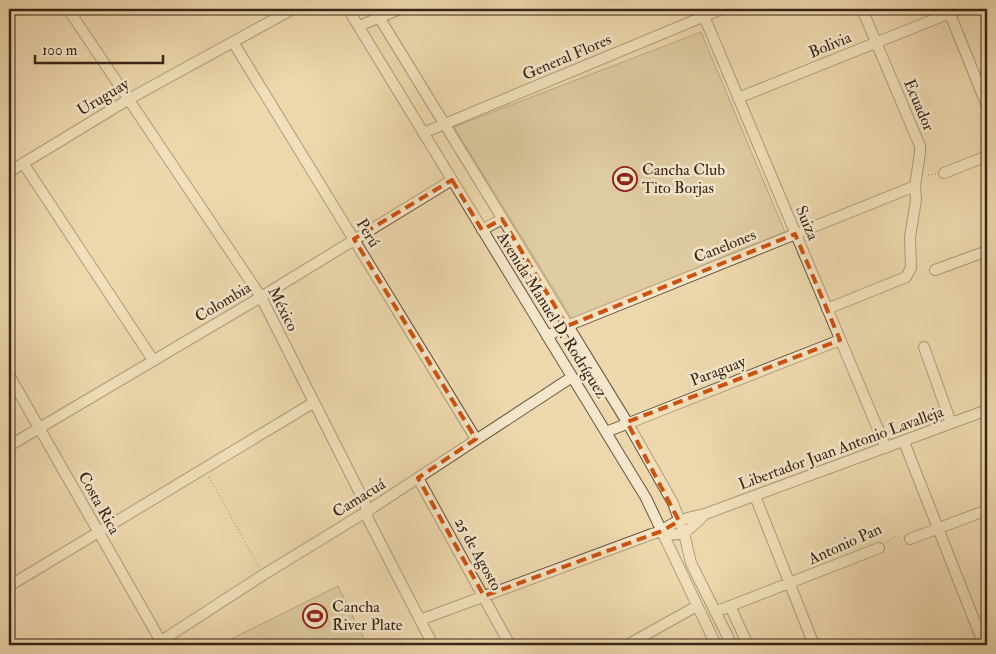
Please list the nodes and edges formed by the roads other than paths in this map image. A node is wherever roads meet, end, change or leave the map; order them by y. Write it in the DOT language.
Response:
graph roads {
  1 [pos="68,9"];
  2 [pos="293,9"];
  3 [pos="348,9"];
  4 [pos="400,9"];
  5 [pos="722,9"];
  6 [pos="862,9"];
  7 [pos="960,9"];
  8 [pos="948,10"];
  9 [pos="703,12"];
  10 [pos="377,13"];
  11 [pos="359,26"];
  12 [pos="233,42"];
  13 [pos="876,42"];
  14 [pos="129,98"];
  15 [pos="738,98"];
  16 [pos="987,106"];
  17 [pos="444,124"];
  18 [pos="423,133"];
  19 [pos="987,156"];
  20 [pos="23,164"];
  21 [pos="9,172"];
  22 [pos="944,173"];
  23 [pos="452,180"];
  24 [pos="916,182"];
  25 [pos="502,218"];
  26 [pos="482,230"];
  27 [pos="795,234"];
  28 [pos="354,239"];
  29 [pos="987,251"];
  30 [pos="935,270"];
  31 [pos="261,297"];
  32 [pos="827,309"];
  33 [pos="567,326"];
  34 [pos="547,336"];
  35 [pos="840,340"];
  36 [pos="924,347"];
  37 [pos="153,360"];
  38 [pos="9,375"];
  39 [pos="572,377"];
  40 [pos="313,403"];
  41 [pos="987,410"];
  42 [pos="627,422"];
  43 [pos="951,423"];
  44 [pos="40,428"];
  45 [pos="606,432"];
  46 [pos="476,439"];
  47 [pos="904,442"];
  48 [pos="9,446"];
  49 [pos="886,448"];
  50 [pos="418,478"];
  51 [pos="755,496"];
  52 [pos="987,510"];
  53 [pos="366,512"];
  54 [pos="705,514"];
  55 [pos="680,521"];
  56 [pos="938,528"];
  57 [pos="98,532"];
  58 [pos="662,532"];
  59 [pos="684,533"];
  60 [pos="910,539"];
  61 [pos="880,548"];
  62 [pos="790,584"];
  63 [pos="9,586"];
  64 [pos="484,596"];
  65 [pos="697,606"];
  66 [pos="730,606"];
  67 [pos="716,612"];
  68 [pos="420,620"];
  69 [pos="162,643"];
  70 [pos="433,645"];
  71 [pos="510,645"];
  72 [pos="627,645"];
  73 [pos="716,645"];
  74 [pos="732,645"];
  75 [pos="748,645"];
  76 [pos="814,645"];
  77 [pos="984,645"];
  1 -- 14 [label="street, México"];
  2 -- 12 [label="street, Uruguay"];
  3 -- 11 [label="street, Avenida Manuel D. Rodríguez"];
  4 -- 10 [label="street"];
  5 -- 9 [label="street, General Flores"];
  6 -- 13 [label="street, Ecuador"];
  7 -- 8 [label="street, Bolivia"];
  8 -- 13 [label="street, Bolivia"];
  8 -- 16 [label="street"];
  9 -- 15 [label="street, Suiza"];
  9 -- 17 [label="street, General Flores"];
  10 -- 11 [label="street"];
  10 -- 17 [label="street, Avenida Manuel D. Rodríguez"];
  11 -- 18 [label="street, Avenida Manuel D. Rodríguez"];
  12 -- 14 [label="street, Uruguay"];
  12 -- 28 [label="street, Perú"];
  13 -- 15 [label="street, Bolivia"];
  13 -- 24 [label="street, Ecuador"];
  14 -- 20 [label="street, Uruguay"];
  14 -- 31 [label="street, México"];
  15 -- 27 [label="street, Suiza"];
  17 -- 18 [label="street, General Flores"];
  17 -- 25 [label="street, Avenida Manuel D. Rodríguez"];
  18 -- 23 [label="street, Avenida Manuel D. Rodríguez"];
  19 -- 22 [label="street"];
  20 -- 21 [label="street, Uruguay"];
  20 -- 37 [label="street"];
  23 -- 26 [label="street, Avenida Manuel D. Rodríguez"];
  23 -- 28 [label="street, Colombia"];
  24 -- 27 [label="street, Canelones"];
  24 -- 32 [label="street, Ecuador"];
  25 -- 26 [label="street"];
  25 -- 33 [label="street, Avenida Manuel D. Rodríguez"];
  26 -- 34 [label="street, Avenida Manuel D. Rodríguez"];
  27 -- 32 [label="street, Suiza"];
  27 -- 33 [label="street, Canelones"];
  28 -- 31 [label="street, Colombia"];
  28 -- 46 [label="street, Perú"];
  29 -- 30 [label="street"];
  31 -- 37 [label="street, Colombia"];
  31 -- 40 [label="street, México"];
  32 -- 35 [label="street, Suiza"];
  33 -- 34 [label="street, Canelones"];
  33 -- 42 [label="street, Avenida Manuel D. Rodríguez"];
  34 -- 39 [label="street, Avenida Manuel D. Rodríguez"];
  35 -- 42 [label="street, Paraguay"];
  35 -- 49 [label="street, Suiza"];
  36 -- 43 [label="street"];
  37 -- 44 [label="street, Colombia"];
  38 -- 44 [label="street, Costa Rica"];
  39 -- 45 [label="street, Avenida Manuel D. Rodríguez"];
  39 -- 46 [label="street, Camacuá"];
  40 -- 53 [label="street, México"];
  40 -- 57 [label="street"];
  41 -- 43 [label="street, Libertador Juan Antonio Lavalleja"];
  42 -- 45 [label="street, Paraguay"];
  42 -- 55 [label="street, Avenida Manuel D. Rodríguez"];
  43 -- 47 [label="street, Libertador Juan Antonio Lavalleja"];
  44 -- 48 [label="street, Colombia"];
  44 -- 57 [label="street, Costa Rica"];
  45 -- 58 [label="street, Avenida Manuel D. Rodríguez"];
  46 -- 50 [label="street, Camacuá"];
  47 -- 49 [label="street, Libertador Juan Antonio Lavalleja"];
  47 -- 56 [label="street"];
  49 -- 51 [label="street, Libertador Juan Antonio Lavalleja"];
  50 -- 53 [label="street, Camacuá"];
  50 -- 64 [label="street, 25 de Agosto"];
  51 -- 54 [label="street, Libertador Juan Antonio Lavalleja"];
  51 -- 62 [label="street"];
  52 -- 56 [label="street"];
  53 -- 68 [label="street, México"];
  53 -- 69 [label="street, Camacuá"];
  54 -- 55 [label="street, Libertador Juan Antonio Lavalleja"];
  54 -- 59 [label="street, Libertador Juan Antonio Lavalleja"];
  55 -- 58 [label="street, Libertador Juan Antonio Lavalleja"];
  55 -- 59 [label="street, Avenida Manuel D. Rodríguez"];
  56 -- 60 [label="street"];
  56 -- 77 [label="street"];
  57 -- 63 [label="street"];
  57 -- 69 [label="street, Costa Rica"];
  58 -- 59 [label="street, Libertador Juan Antonio Lavalleja"];
  58 -- 64 [label="street, Libertador Juan Antonio Lavalleja"];
  58 -- 65 [label="street, Avenida Manuel D. Rodríguez"];
  59 -- 67 [label="street, Avenida Manuel D. Rodríguez"];
  61 -- 62 [label="street, Antonio Pan"];
  62 -- 66 [label="street, Antonio Pan"];
  62 -- 76 [label="street"];
  64 -- 68 [label="street, Libertador Juan Antonio Lavalleja"];
  64 -- 71 [label="street, 25 de Agosto"];
  65 -- 72 [label="street"];
  65 -- 73 [label="street, Avenida Manuel D. Rodríguez"];
  66 -- 67 [label="street, Antonio Pan"];
  66 -- 75 [label="street"];
  67 -- 74 [label="street, Avenida Manuel D. Rodríguez"];
  68 -- 70 [label="street, México"];
}
